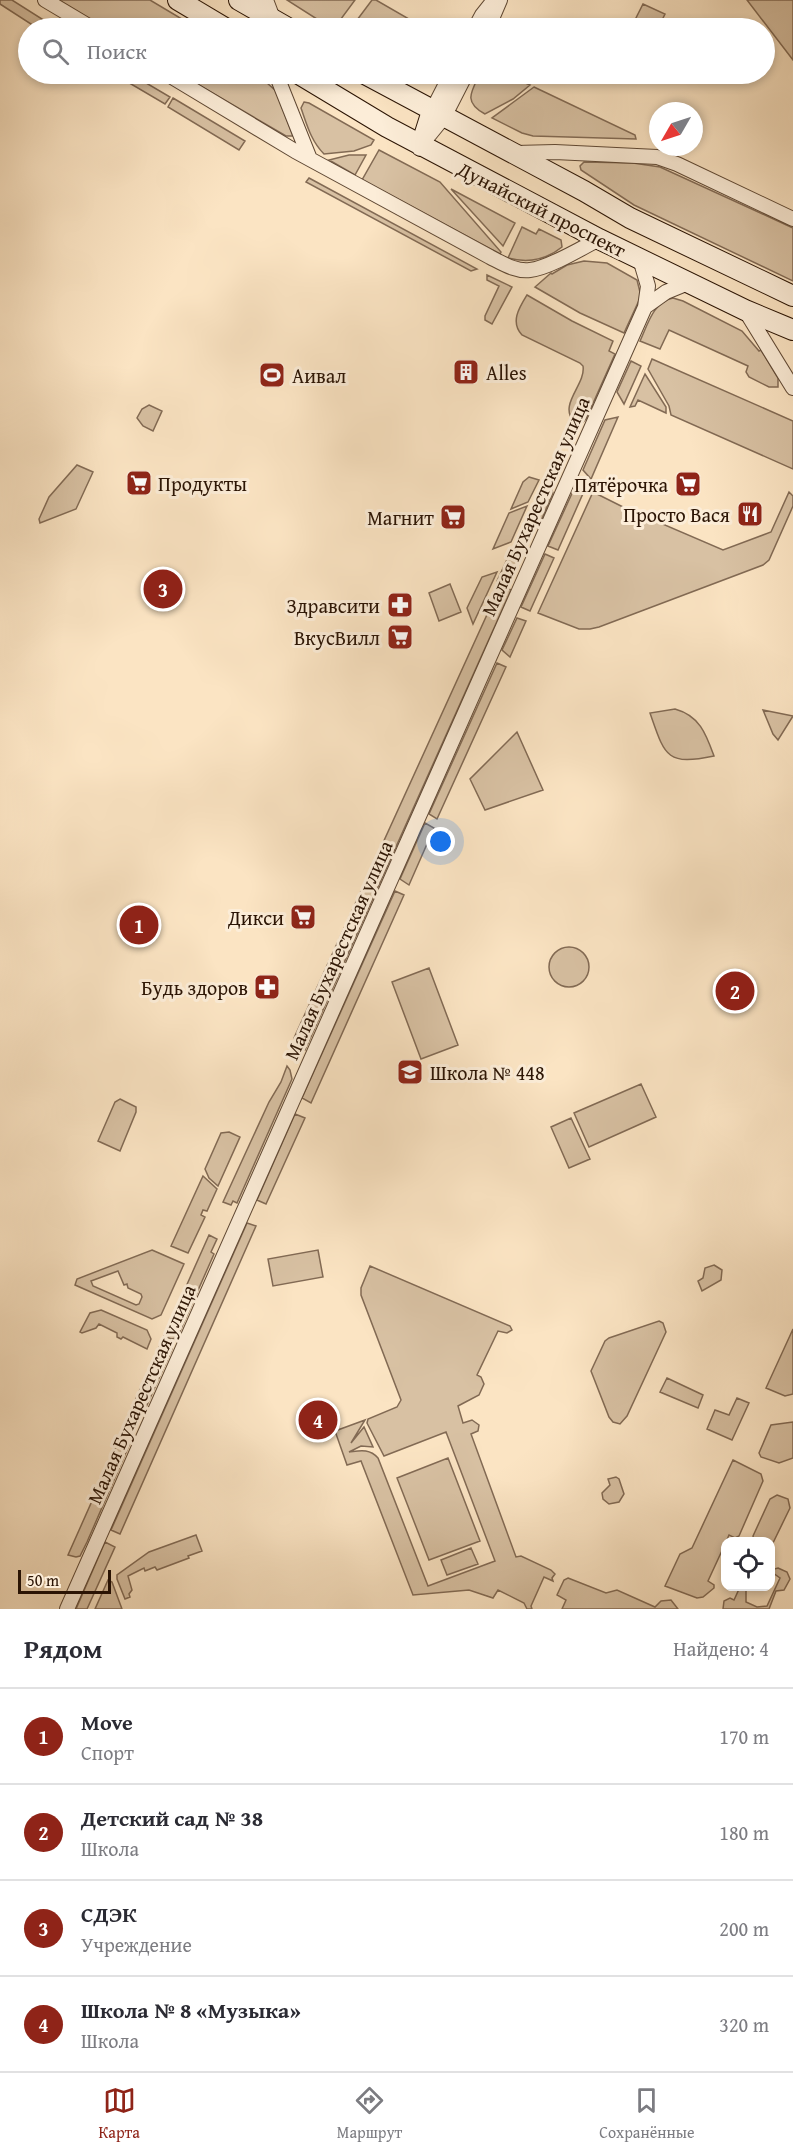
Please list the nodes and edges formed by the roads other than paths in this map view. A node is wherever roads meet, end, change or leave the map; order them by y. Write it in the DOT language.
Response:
graph roads {
  1 [pos="45,0"];
  2 [pos="178,0"];
  3 [pos="239,0"];
  4 [pos="266,0"];
  5 [pos="494,0"];
  6 [pos="500,0"];
  7 [pos="75,18"];
  8 [pos="208,18"];
  9 [pos="269,18"];
  10 [pos="277,18"];
  11 [pos="480,18"];
  12 [pos="492,18"];
  13 [pos="183,84"];
  14 [pos="280,84"];
  15 [pos="316,84"];
  16 [pos="382,84"];
  17 [pos="448,84"];
  18 [pos="459,84"];
  19 [pos="438,114"];
  20 [pos="301,136"];
  21 [pos="421,146"];
  22 [pos="296,151"];
  23 [pos="510,153"];
  24 [pos="310,159"];
  25 [pos="793,219"];
  26 [pos="599,239"];
  27 [pos="639,259"];
  28 [pos="688,283"];
  29 [pos="793,296"];
  30 [pos="645,307"];
  31 [pos="745,310"];
  32 [pos="793,330"];
  33 [pos="793,388"];
  34 [pos="67,1609"];
  1 -- 7 [label="street"];
  2 -- 8 [label="main road"];
  3 -- 9 [label="main road"];
  4 -- 10 [label="street"];
  5 -- 11 [label="street"];
  6 -- 12 [label="street"];
  13 -- 22 [label="street"];
  14 -- 20 [label="street"];
  15 -- 21 [label="main road, Дунайский проспект"];
  16 -- 19 [label="main road, Дунайский проспект"];
  17 -- 19 [label="street"];
  18 -- 19 [label="street"];
  19 -- 21 [label="main road"];
  19 -- 23 [label="main road, Дунайский проспект"];
  20 -- 22 [label="street"];
  20 -- 24 [label="street"];
  21 -- 26 [label="main road, Дунайский проспект"];
  22 -- 24 [label="street"];
  23 -- 25 [label="street"];
  23 -- 29 [label="main road, Дунайский проспект"];
  24 -- 26 [label="street"];
  26 -- 27 [label="main road, Дунайский проспект"];
  27 -- 28 [label="main road, Дунайский проспект"];
  27 -- 30 [label="street, Малая Бухарестская улица"];
  28 -- 30 [label="street"];
  28 -- 31 [label="main road, Дунайский проспект"];
  30 -- 34 [label="street, Малая Бухарестская улица"];
  31 -- 32 [label="main road, Дунайский проспект"];
  31 -- 33 [label="street"];
}
